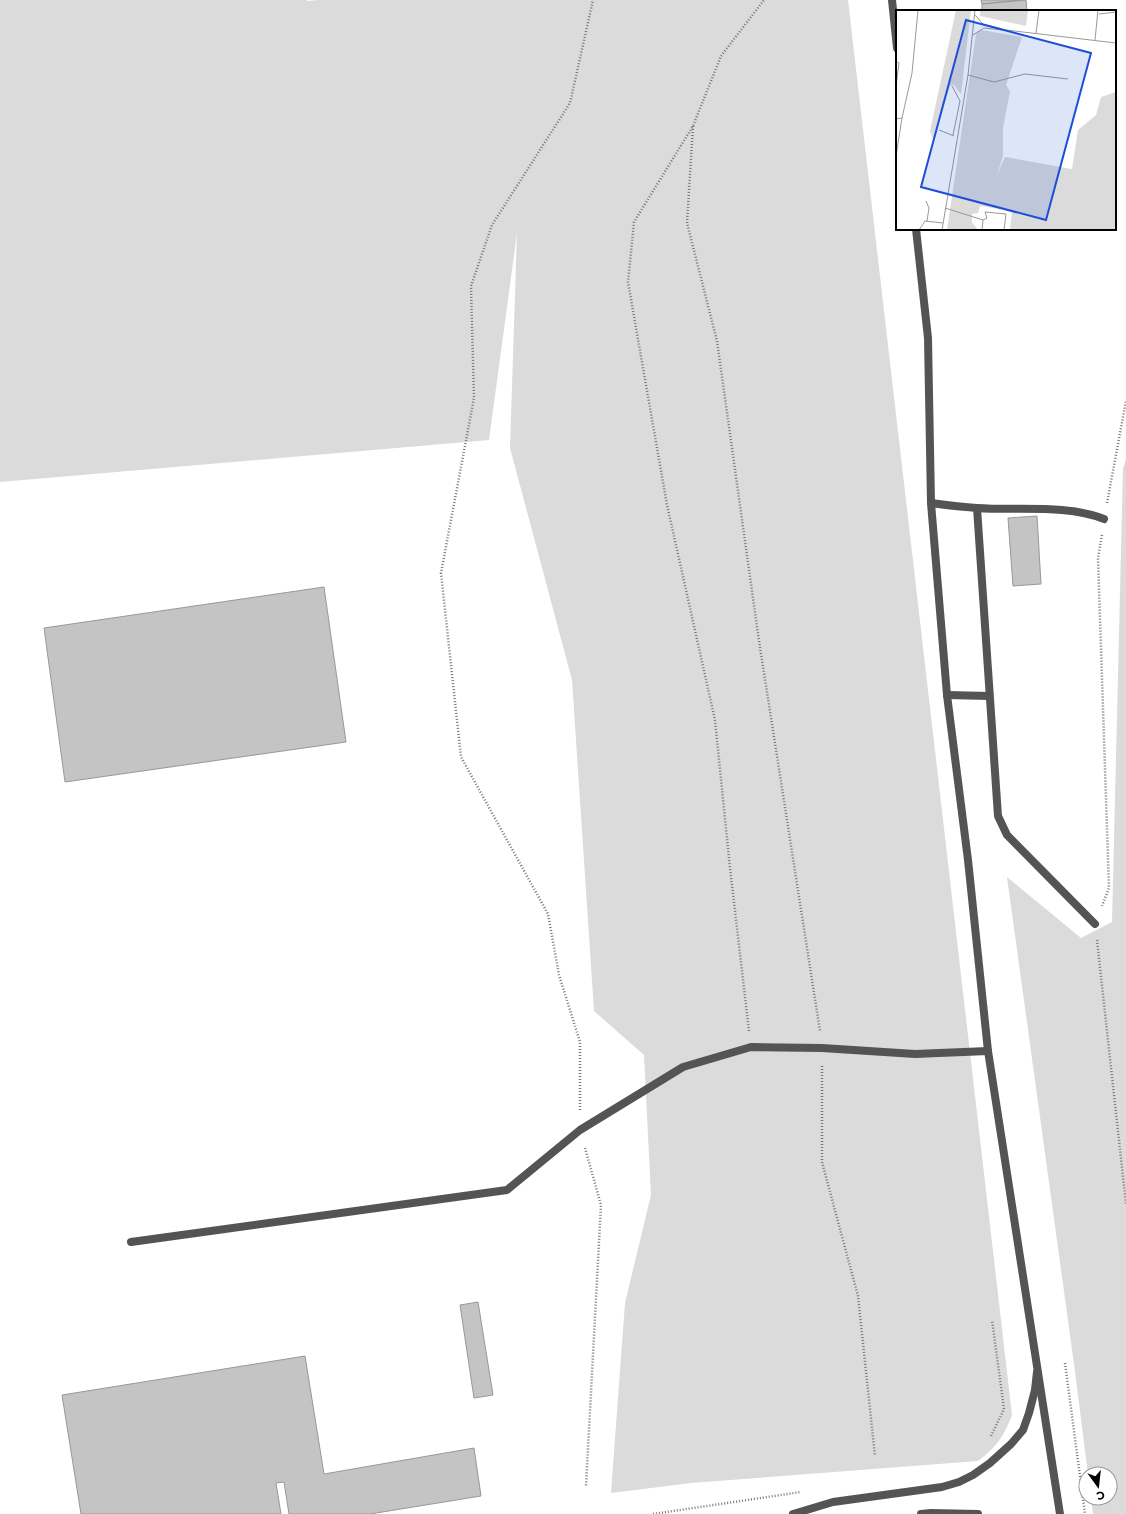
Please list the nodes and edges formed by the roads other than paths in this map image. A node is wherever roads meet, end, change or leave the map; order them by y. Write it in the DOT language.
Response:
graph roads {
  1 [pos="892,0"];
  2 [pos="896,38"];
  3 [pos="916,230"];
  4 [pos="931,503"];
  5 [pos="977,508"];
  6 [pos="1104,519"];
  7 [pos="947,695"];
  8 [pos="988,696"];
  9 [pos="1095,924"];
  10 [pos="988,1051"];
  11 [pos="130,1242"];
  12 [pos="1037,1366"];
  13 [pos="793,1514"];
  14 [pos="921,1514"];
  15 [pos="978,1514"];
  16 [pos="1060,1514"];
  1 -- 2 [label="street"];
  3 -- 4 [label="street"];
  4 -- 5 [label="street"];
  4 -- 7 [label="street"];
  5 -- 6 [label="street"];
  5 -- 8 [label="street"];
  7 -- 8 [label="street"];
  7 -- 10 [label="street"];
  8 -- 9 [label="street"];
  10 -- 11 [label="street"];
  10 -- 12 [label="street"];
  12 -- 13 [label="street"];
  12 -- 16 [label="street"];
  14 -- 15 [label="street"];
}
